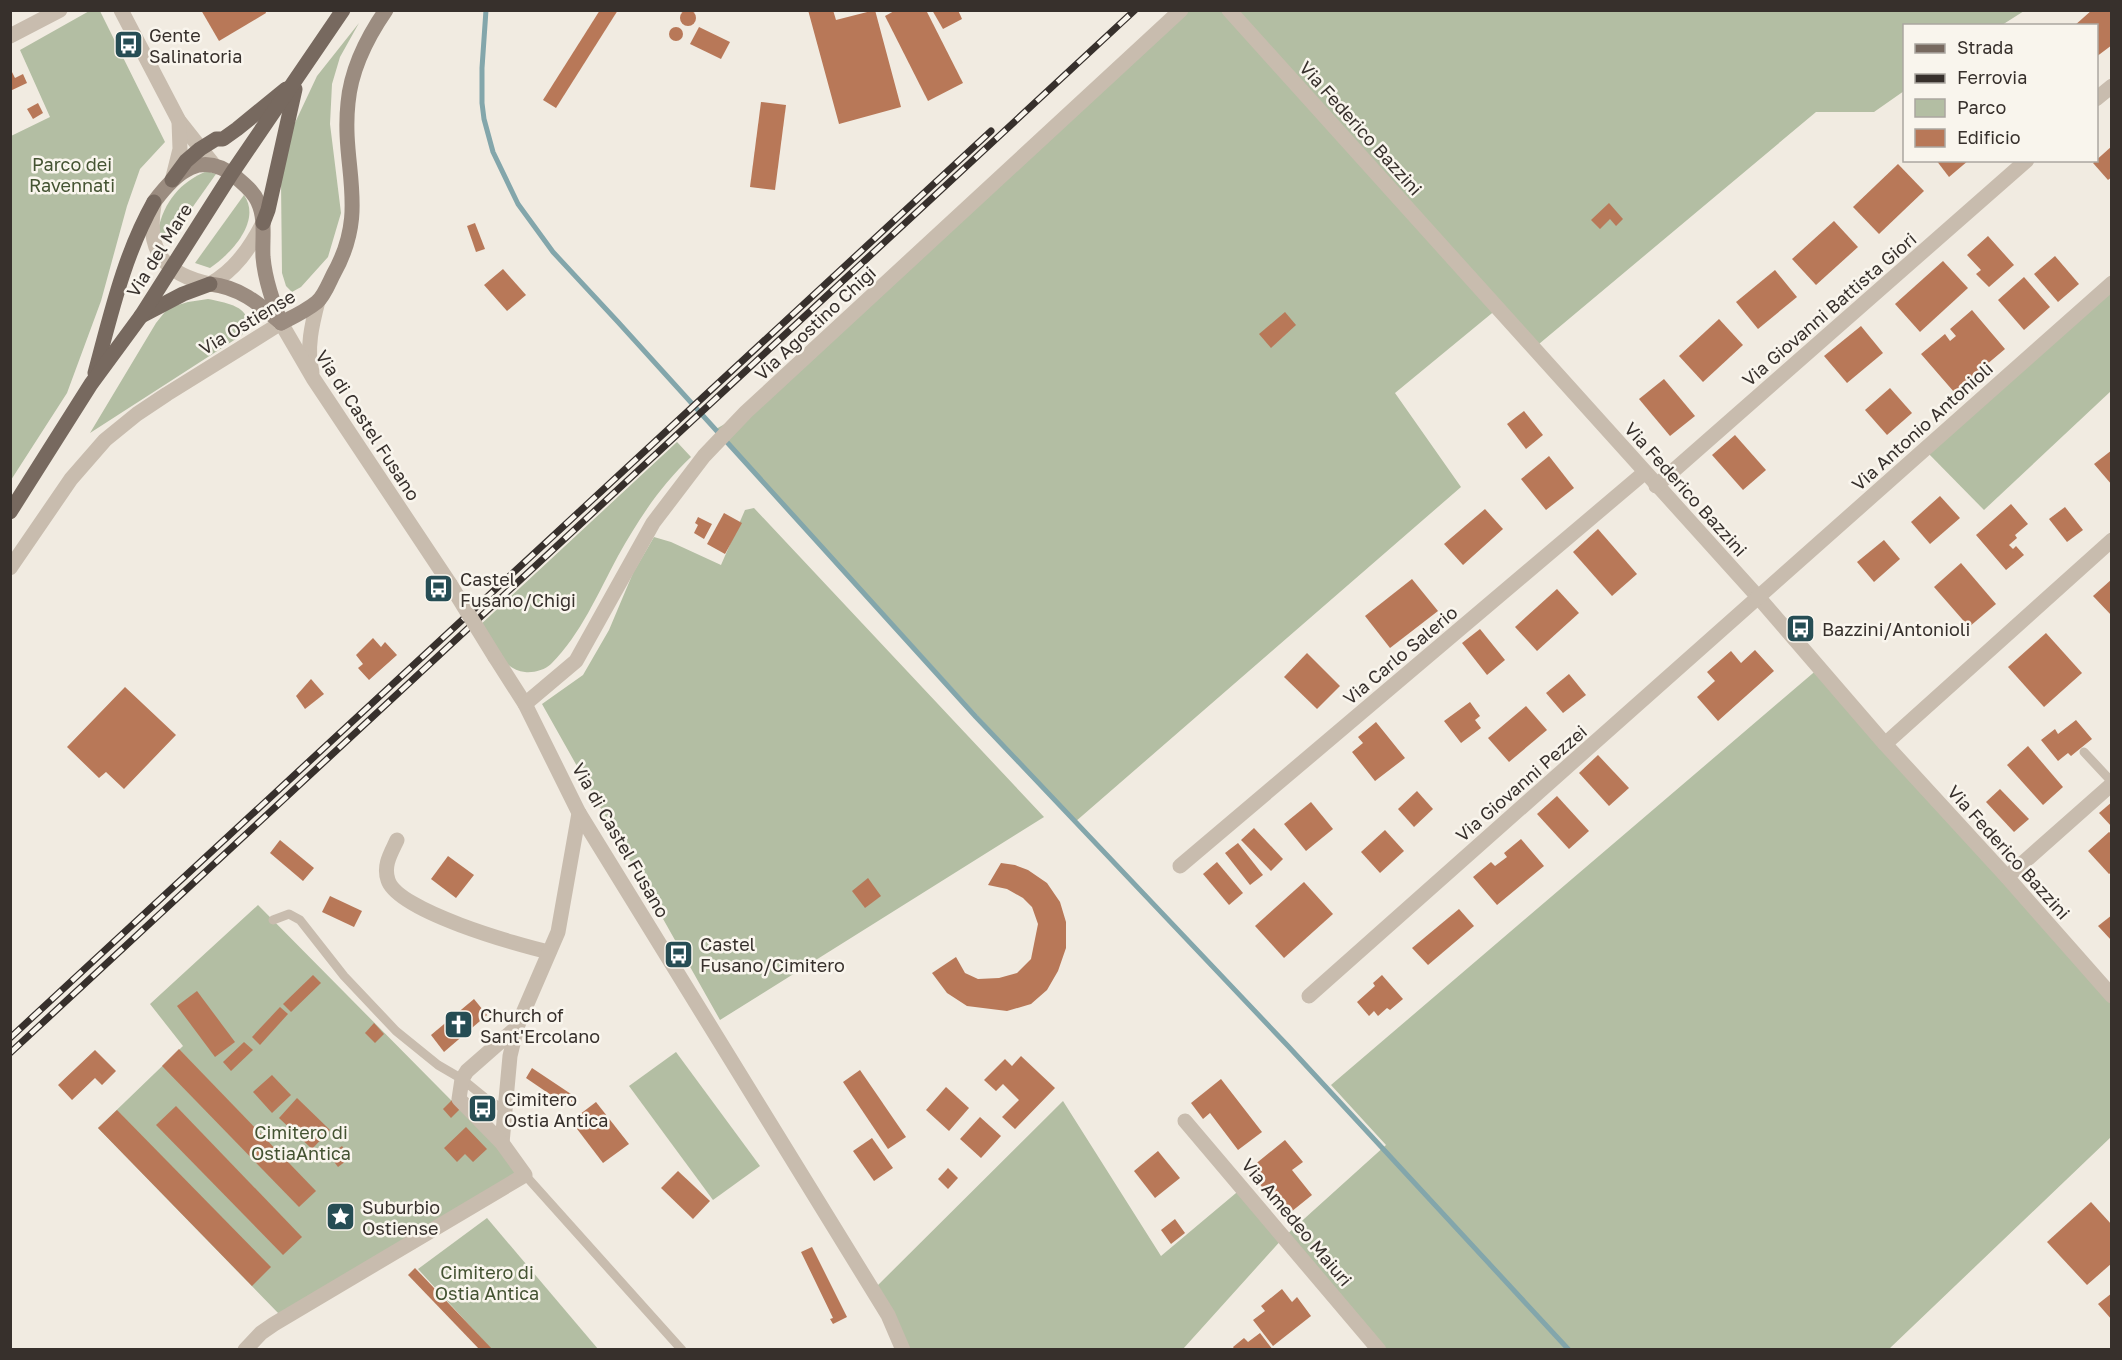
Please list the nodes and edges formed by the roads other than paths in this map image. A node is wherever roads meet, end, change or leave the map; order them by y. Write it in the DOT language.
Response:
graph roads {
  1 [pos="60,10"];
  2 [pos="121,10"];
  3 [pos="343,10"];
  4 [pos="386,10"];
  5 [pos="1181,10"];
  6 [pos="1229,10"];
  7 [pos="10,36"];
  8 [pos="297,79"];
  9 [pos="2112,86"];
  10 [pos="2098,98"];
  11 [pos="179,121"];
  12 [pos="200,149"];
  13 [pos="2025,162"];
  14 [pos="213,164"];
  15 [pos="232,174"];
  16 [pos="172,180"];
  17 [pos="154,202"];
  18 [pos="263,223"];
  19 [pos="171,267"];
  20 [pos="2112,283"];
  21 [pos="210,284"];
  22 [pos="318,301"];
  23 [pos="141,316"];
  24 [pos="281,323"];
  25 [pos="313,378"];
  26 [pos="91,384"];
  27 [pos="1644,473"];
  28 [pos="1656,486"];
  29 [pos="10,512"];
  30 [pos="2112,540"];
  31 [pos="10,568"];
  32 [pos="1759,598"];
  33 [pos="525,704"];
  34 [pos="1885,744"];
  35 [pos="2084,752"];
  36 [pos="2112,783"];
  37 [pos="579,813"];
  38 [pos="397,840"];
  39 [pos="1180,866"];
  40 [pos="2007,877"];
  41 [pos="273,920"];
  42 [pos="549,952"];
  43 [pos="1309,996"];
  44 [pos="2112,996"];
  45 [pos="517,1027"];
  46 [pos="462,1079"];
  47 [pos="459,1099"];
  48 [pos="505,1109"];
  49 [pos="465,1114"];
  50 [pos="1185,1120"];
  51 [pos="502,1143"];
  52 [pos="525,1175"];
  53 [pos="244,1350"];
  54 [pos="682,1350"];
  55 [pos="903,1350"];
  56 [pos="1379,1350"];
  1 -- 7 [label="street"];
  2 -- 11 [label="street"];
  3 -- 8 [label="main road, Via del Mare"];
  4 -- 22 [label="main road, Via Ostiense"];
  5 -- 33 [label="street, Via Agostino Chigi"];
  6 -- 27 [label="street, Via Federico Bazzini"];
  8 -- 12 [label="main road"];
  8 -- 15 [label="main road, Via del Mare"];
  8 -- 18 [label="main road"];
  9 -- 10 [label="street"];
  11 -- 12 [label="street"];
  11 -- 16 [label="street"];
  12 -- 14 [label="street"];
  12 -- 16 [label="main road"];
  13 -- 28 [label="street, Via Giovanni Battista Giori"];
  14 -- 15 [label="main road"];
  14 -- 16 [label="main road"];
  15 -- 18 [label="main road"];
  15 -- 19 [label="main road, Via del Mare"];
  16 -- 17 [label="main road"];
  17 -- 19 [label="street"];
  17 -- 26 [label="main road"];
  18 -- 21 [label="street"];
  18 -- 24 [label="main road"];
  19 -- 21 [label="street"];
  19 -- 23 [label="main road, Via del Mare"];
  20 -- 32 [label="street, Via Antonio Antonioli"];
  21 -- 23 [label="main road"];
  21 -- 24 [label="main road"];
  22 -- 24 [label="main road, Via Ostiense"];
  22 -- 25 [label="street"];
  23 -- 26 [label="main road, Via del Mare"];
  24 -- 25 [label="street, Via di Castel Fusano"];
  24 -- 31 [label="street, Via Ostiense"];
  25 -- 33 [label="street, Via di Castel Fusano, bridge"];
  26 -- 29 [label="main road, Via del Mare"];
  27 -- 28 [label="street, Via Federico Bazzini"];
  27 -- 39 [label="street, Via Carlo Salerio"];
  28 -- 32 [label="street, Via Federico Bazzini"];
  30 -- 34 [label="street"];
  32 -- 34 [label="street, Via Federico Bazzini"];
  32 -- 43 [label="street, Via Giovanni Pezzei"];
  33 -- 37 [label="street, Via di Castel Fusano"];
  34 -- 40 [label="street, Via Federico Bazzini"];
  35 -- 36 [label="lane"];
  36 -- 40 [label="street"];
  37 -- 42 [label="street"];
  37 -- 55 [label="street, Via di Castel Fusano"];
  38 -- 42 [label="street"];
  40 -- 44 [label="street, Via Federico Bazzini"];
  41 -- 46 [label="lane"];
  42 -- 45 [label="street"];
  45 -- 46 [label="street"];
  45 -- 48 [label="street"];
  46 -- 47 [label="street"];
  46 -- 48 [label="lane"];
  47 -- 49 [label="street"];
  47 -- 51 [label="street"];
  48 -- 51 [label="street"];
  50 -- 56 [label="street, Via Amedeo Maiuri"];
  51 -- 52 [label="street"];
  52 -- 53 [label="street"];
  52 -- 54 [label="lane"];
}
